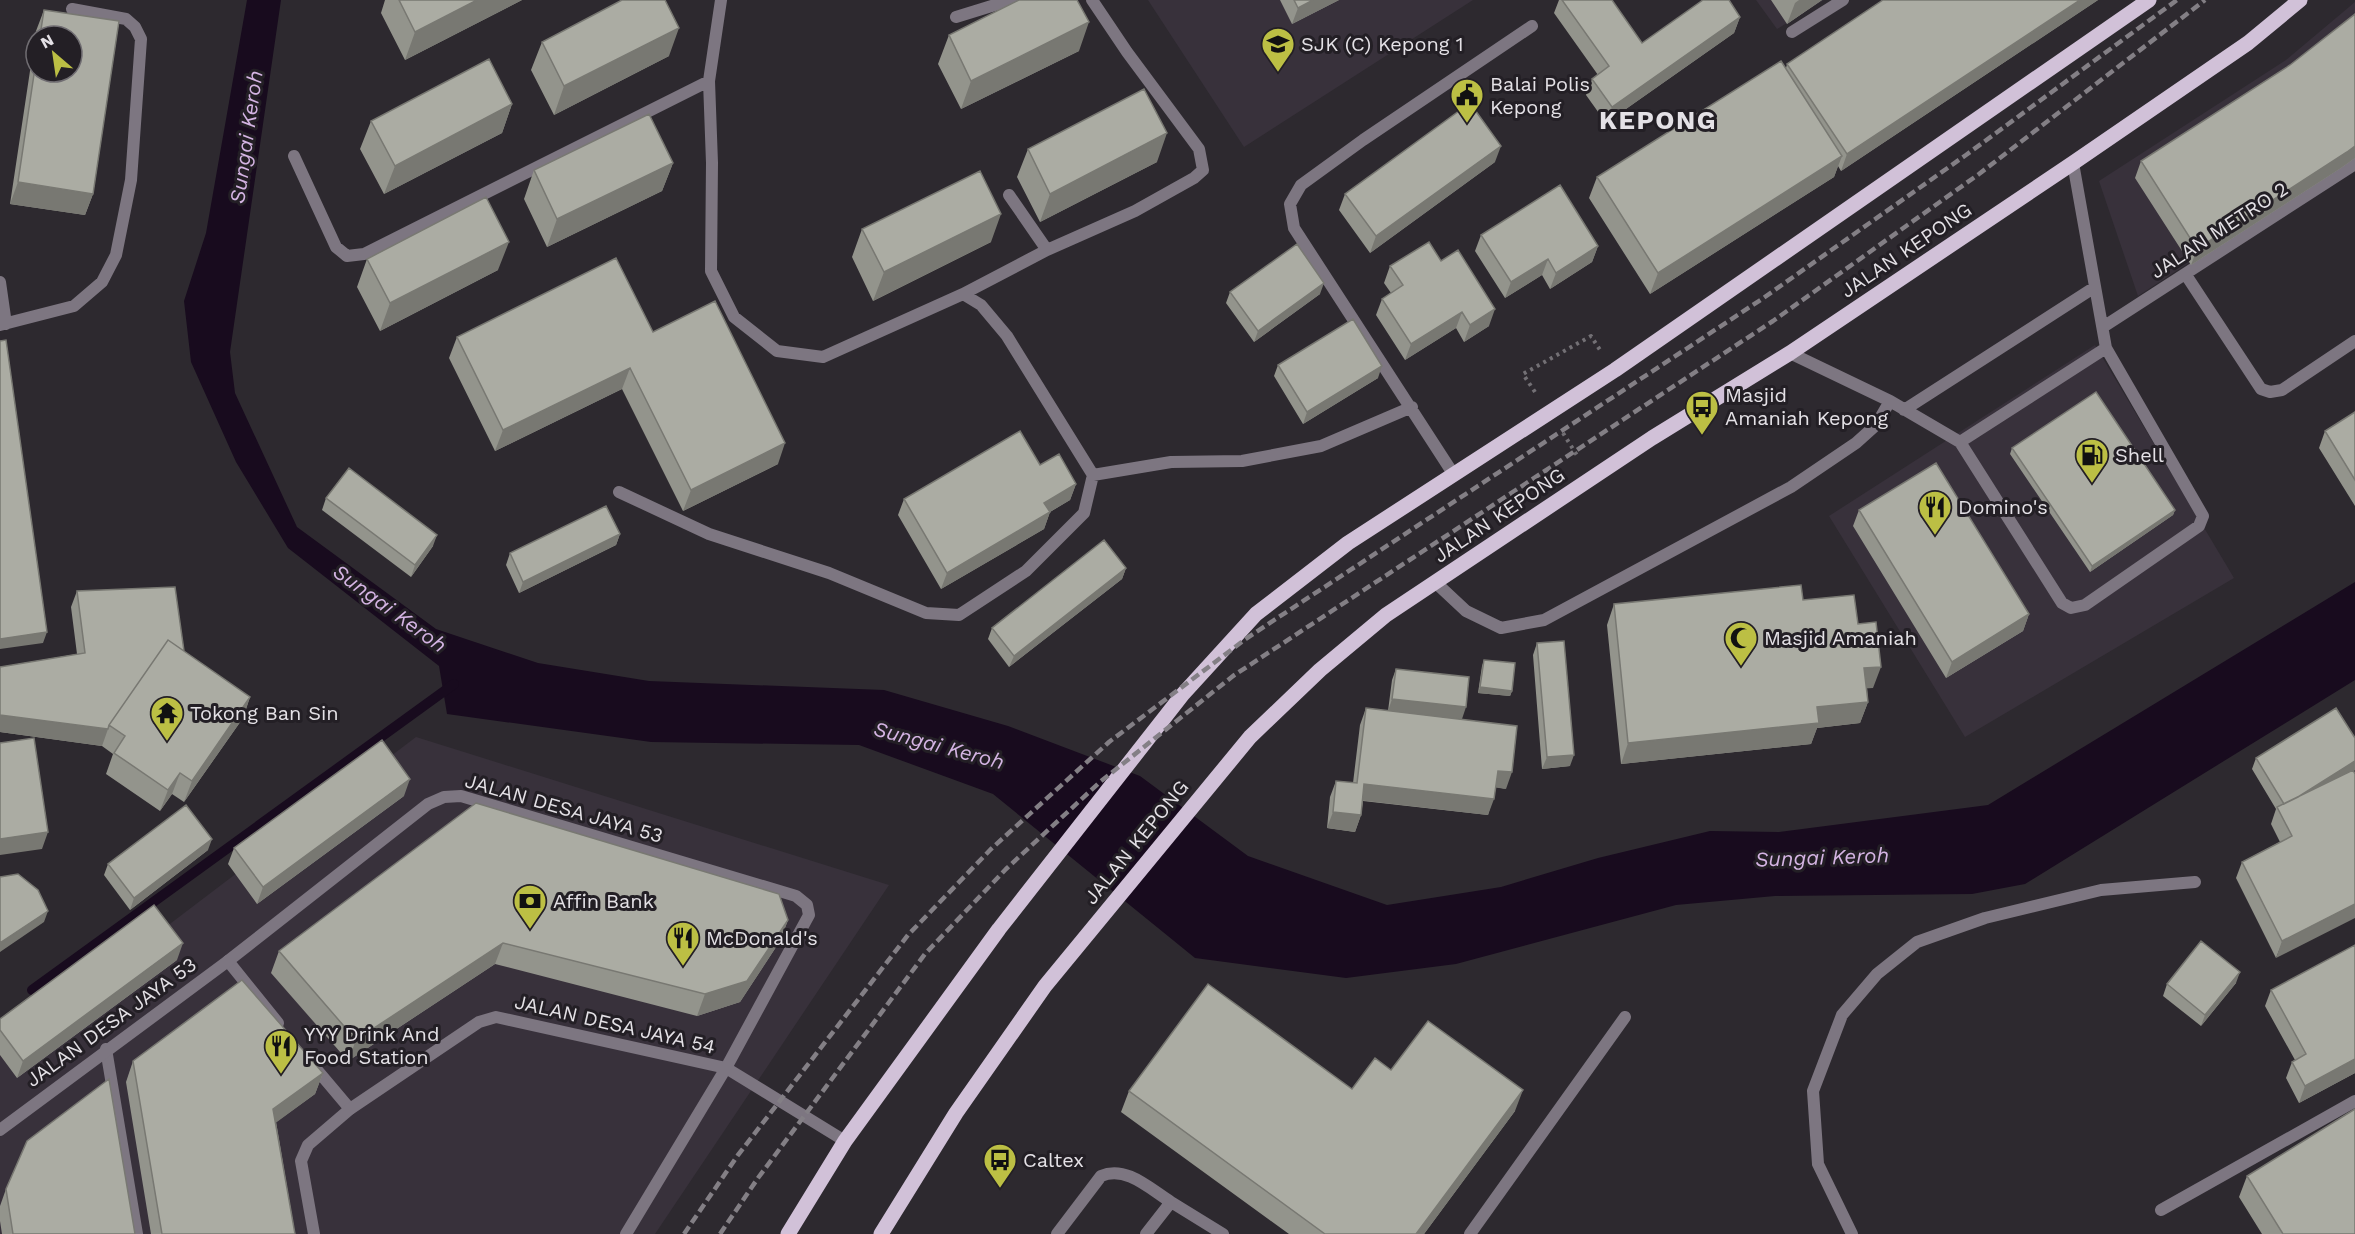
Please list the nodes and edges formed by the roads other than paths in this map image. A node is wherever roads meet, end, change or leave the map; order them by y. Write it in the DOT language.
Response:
graph roads {
  1 [pos="721,0"];
  2 [pos="1011,0"];
  3 [pos="1092,0"];
  4 [pos="1843,0"];
  5 [pos="2149,0"];
  6 [pos="2300,0"];
  7 [pos="72,9"];
  8 [pos="956,17"];
  9 [pos="1532,26"];
  10 [pos="1792,32"];
  11 [pos="709,81"];
  12 [pos="294,156"];
  13 [pos="2073,163"];
  14 [pos="2355,164"];
  15 [pos="1009,195"];
  16 [pos="1047,250"];
  17 [pos="2186,275"];
  18 [pos="0,282"];
  19 [pos="2095,287"];
  20 [pos="963,294"];
  21 [pos="3,324"];
  22 [pos="2103,327"];
  23 [pos="2355,341"];
  24 [pos="2106,348"];
  25 [pos="1791,353"];
  26 [pos="1890,401"];
  27 [pos="1412,407"];
  28 [pos="1904,410"];
  29 [pos="1960,442"];
  30 [pos="1093,475"];
  31 [pos="1454,475"];
  32 [pos="619,492"];
  33 [pos="1435,582"];
  34 [pos="2195,882"];
  35 [pos="228,961"];
  36 [pos="1625,1017"];
  37 [pos="285,1031"];
  38 [pos="106,1050"];
  39 [pos="307,1057"];
  40 [pos="726,1068"];
  41 [pos="2355,1101"];
  42 [pos="350,1109"];
  43 [pos="0,1130"];
  44 [pos="845,1141"];
  45 [pos="1171,1202"];
  46 [pos="2161,1210"];
  47 [pos="137,1234"];
  48 [pos="314,1234"];
  49 [pos="626,1234"];
  50 [pos="788,1234"];
  51 [pos="882,1234"];
  52 [pos="1057,1234"];
  53 [pos="1146,1234"];
  54 [pos="1223,1234"];
  55 [pos="1470,1234"];
  56 [pos="1852,1234"];
  1 -- 11 [label="street"];
  2 -- 8 [label="street"];
  3 -- 16 [label="street"];
  4 -- 10 [label="street"];
  5 -- 31 [label="main road"];
  6 -- 13 [label="main road, JALAN KEPONG"];
  7 -- 21 [label="street"];
  9 -- 27 [label="street"];
  11 -- 12 [label="street"];
  11 -- 20 [label="street"];
  13 -- 19 [label="street"];
  13 -- 25 [label="main road, JALAN KEPONG"];
  14 -- 17 [label="street, JALAN METRO 2"];
  15 -- 16 [label="street"];
  16 -- 20 [label="street"];
  17 -- 22 [label="street, JALAN METRO 2"];
  17 -- 23 [label="street"];
  18 -- 21 [label="street"];
  19 -- 22 [label="street"];
  19 -- 28 [label="street"];
  20 -- 30 [label="street"];
  22 -- 24 [label="street"];
  24 -- 29 [label="street"];
  24 -- 29 [label="street"];
  25 -- 26 [label="street"];
  25 -- 33 [label="main road, JALAN KEPONG"];
  26 -- 28 [label="street"];
  26 -- 33 [label="street"];
  27 -- 30 [label="street"];
  27 -- 31 [label="street"];
  28 -- 29 [label="street"];
  30 -- 32 [label="street"];
  31 -- 44 [label="main road"];
  33 -- 51 [label="main road, JALAN KEPONG"];
  34 -- 56 [label="street"];
  35 -- 37 [label="street"];
  35 -- 38 [label="street, JALAN DESA JAYA 53"];
  35 -- 40 [label="street, JALAN DESA JAYA 53"];
  36 -- 55 [label="street"];
  38 -- 43 [label="street, JALAN DESA JAYA 53"];
  38 -- 47 [label="street"];
  39 -- 42 [label="street"];
  40 -- 42 [label="street, JALAN DESA JAYA 54"];
  40 -- 44 [label="street, JALAN DESA JAYA 54"];
  40 -- 49 [label="street, JALAN DESA JAYA 53"];
  41 -- 46 [label="street"];
  42 -- 48 [label="street, JALAN DESA JAYA 54"];
  44 -- 50 [label="main road"];
  45 -- 52 [label="street"];
  45 -- 53 [label="street"];
  45 -- 54 [label="street"];
}
